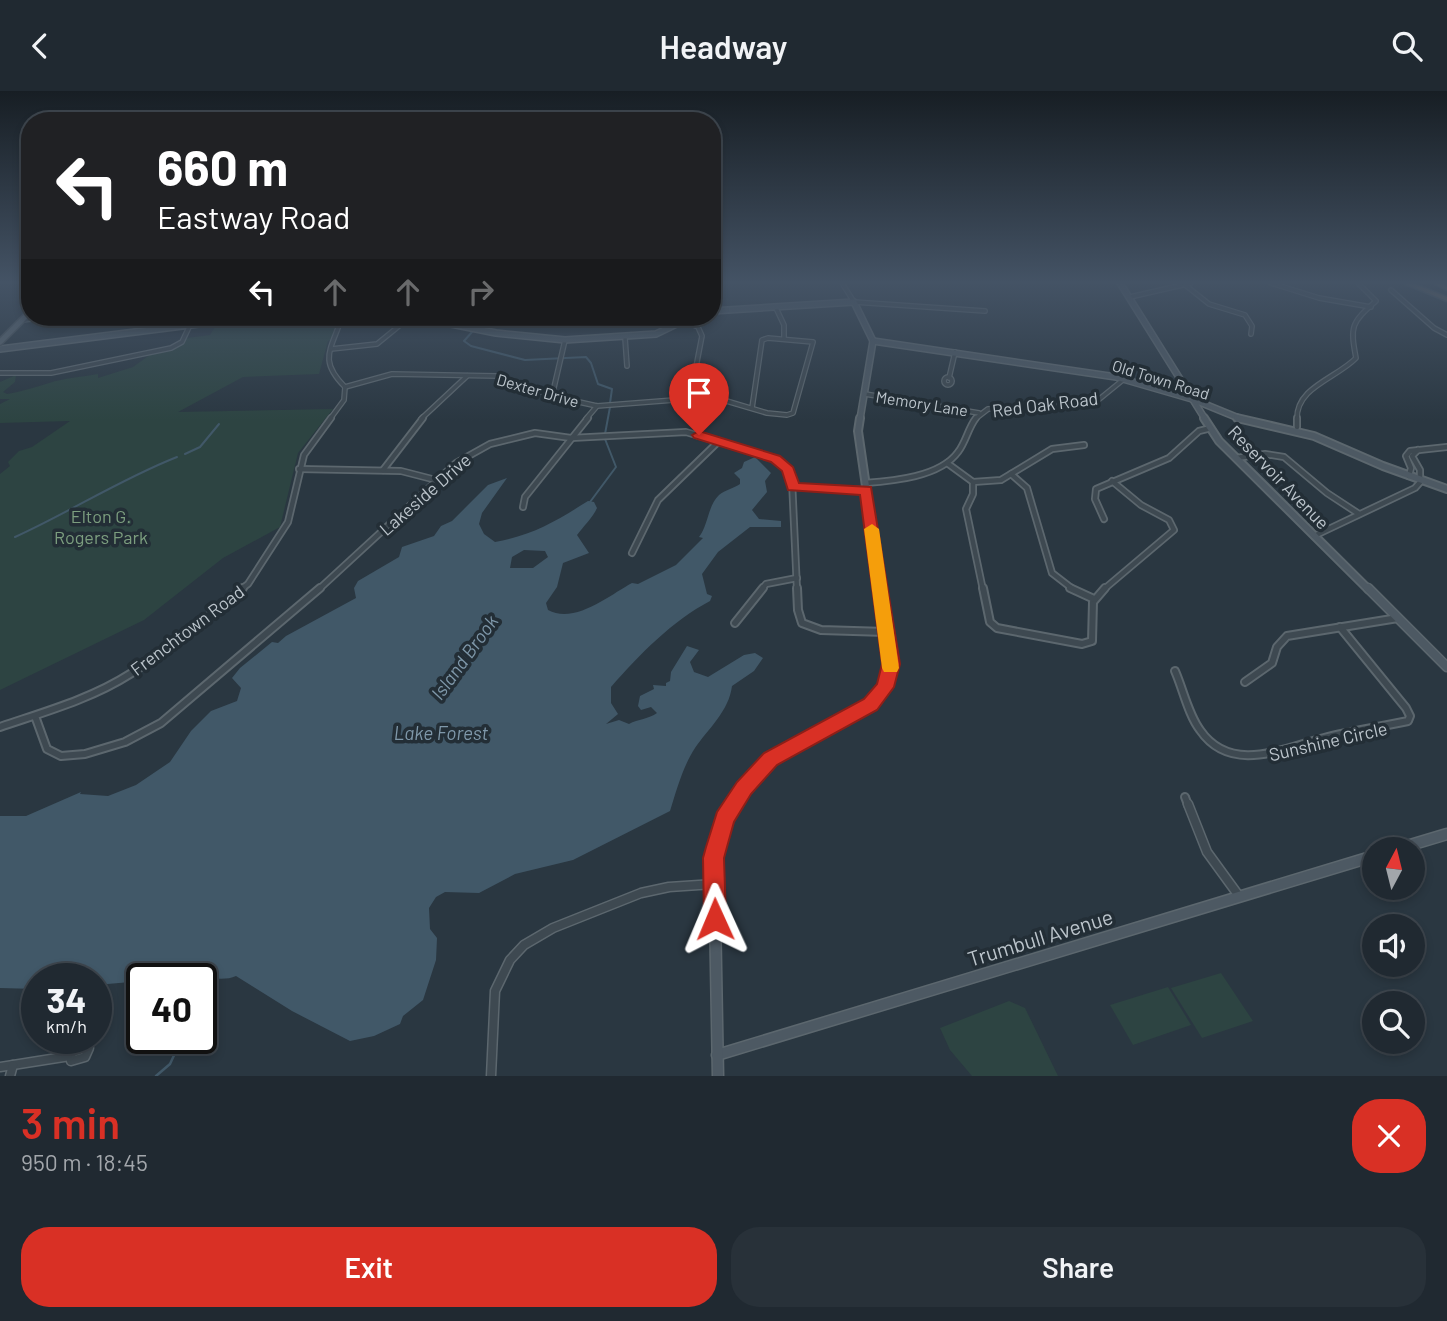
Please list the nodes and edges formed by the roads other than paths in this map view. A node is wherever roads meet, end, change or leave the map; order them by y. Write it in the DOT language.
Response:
graph roads {
  1 [pos="13,329"];
  2 [pos="159,329"];
  3 [pos="188,329"];
  4 [pos="338,329"];
  5 [pos="395,329"];
  6 [pos="476,329"];
  7 [pos="667,329"];
  8 [pos="699,329"];
  9 [pos="784,329"];
  10 [pos="867,329"];
  11 [pos="1149,329"];
  12 [pos="1252,329"];
  13 [pos="1352,329"];
  14 [pos="1251,334"];
  15 [pos="625,338"];
  16 [pos="784,339"];
  17 [pos="565,340"];
  18 [pos="873,341"];
  19 [pos="0,342"];
  20 [pos="0,349"];
  21 [pos="331,349"];
  22 [pos="955,352"];
  23 [pos="561,358"];
  24 [pos="627,366"];
  25 [pos="0,373"];
  26 [pos="467,376"];
  27 [pos="949,378"];
  28 [pos="1124,379"];
  29 [pos="345,387"];
  30 [pos="865,394"];
  31 [pos="552,396"];
  32 [pos="690,398"];
  33 [pos="1192,399"];
  34 [pos="597,406"];
  35 [pos="752,408"];
  36 [pos="979,413"];
  37 [pos="1297,427"];
  38 [pos="1211,428"];
  39 [pos="571,438"];
  40 [pos="719,441"];
  41 [pos="1084,445"];
  42 [pos="1431,447"];
  43 [pos="1438,447"];
  44 [pos="1447,447"];
  45 [pos="1447,454"];
  46 [pos="1234,458"];
  47 [pos="947,464"];
  48 [pos="299,469"];
  49 [pos="383,470"];
  50 [pos="1011,474"];
  51 [pos="1409,476"];
  52 [pos="436,480"];
  53 [pos="1421,480"];
  54 [pos="1112,481"];
  55 [pos="973,482"];
  56 [pos="793,487"];
  57 [pos="865,487"];
  58 [pos="1447,489"];
  59 [pos="523,507"];
  60 [pos="1359,514"];
  61 [pos="1104,519"];
  62 [pos="1314,536"];
  63 [pos="632,553"];
  64 [pos="797,578"];
  65 [pos="1094,599"];
  66 [pos="1398,618"];
  67 [pos="735,622"];
  68 [pos="1340,627"];
  69 [pos="887,632"];
  70 [pos="1445,663"];
  71 [pos="1175,671"];
  72 [pos="1245,682"];
  73 [pos="35,716"];
  74 [pos="0,727"];
  75 [pos="1185,797"];
  76 [pos="1447,834"];
  77 [pos="1425,841"];
  78 [pos="1362,860"];
  79 [pos="714,884"];
  80 [pos="1239,896"];
  81 [pos="718,1055"];
  82 [pos="70,1056"];
  83 [pos="13,1065"];
  84 [pos="0,1067"];
  85 [pos="10,1076"];
  86 [pos="491,1076"];
  87 [pos="718,1076"];
  1 -- 19 [label="main road"];
  2 -- 20 [label="main road"];
  3 -- 25 [label="street"];
  4 -- 21 [label="street"];
  5 -- 21 [label="street"];
  6 -- 17 [label="main road"];
  7 -- 15 [label="main road"];
  8 -- 32 [label="street"];
  9 -- 16 [label="street"];
  10 -- 18 [label="main road"];
  11 -- 33 [label="main road, Reservoir Avenue"];
  12 -- 14 [label="street"];
  13 -- 37 [label="street"];
  15 -- 17 [label="main road"];
  15 -- 24 [label="street"];
  16 -- 35 [label="street"];
  16 -- 35 [label="street, Dexter Drive"];
  17 -- 23 [label="street"];
  18 -- 22 [label="main road, Old Town Road"];
  18 -- 30 [label="main road"];
  21 -- 29 [label="street"];
  22 -- 27 [label="street"];
  22 -- 28 [label="main road, Old Town Road"];
  23 -- 31 [label="street"];
  26 -- 29 [label="street, Dexter Drive"];
  26 -- 31 [label="street, Dexter Drive"];
  26 -- 49 [label="street"];
  28 -- 33 [label="main road, Old Town Road"];
  28 -- 36 [label="street, Red Oak Road"];
  29 -- 48 [label="street, Frenchtown Road"];
  30 -- 36 [label="street, Memory Lane"];
  30 -- 57 [label="main road"];
  31 -- 34 [label="street, Dexter Drive"];
  32 -- 34 [label="street, Dexter Drive"];
  32 -- 35 [label="street, Dexter Drive"];
  33 -- 38 [label="main road, Reservoir Avenue"];
  33 -- 51 [label="main road, Old Town Road"];
  34 -- 39 [label="street"];
  36 -- 47 [label="street, Red Oak Road"];
  38 -- 46 [label="main road, Reservoir Avenue"];
  38 -- 54 [label="street"];
  39 -- 40 [label="street, Lakeside Drive"];
  39 -- 52 [label="street, Lakeside Drive"];
  39 -- 59 [label="street"];
  40 -- 56 [label="street, Lakeside Drive"];
  40 -- 63 [label="street"];
  41 -- 50 [label="street"];
  42 -- 43 [label="street"];
  42 -- 51 [label="street"];
  42 -- 53 [label="street"];
  43 -- 44 [label="street"];
  43 -- 45 [label="street"];
  46 -- 60 [label="street"];
  46 -- 62 [label="main road, Reservoir Avenue"];
  47 -- 55 [label="street"];
  47 -- 57 [label="street"];
  48 -- 49 [label="street"];
  48 -- 73 [label="street, Frenchtown Road"];
  49 -- 52 [label="street"];
  50 -- 55 [label="street"];
  50 -- 65 [label="street"];
  51 -- 53 [label="main road, Old Town Road"];
  52 -- 73 [label="street, Lakeside Drive"];
  53 -- 58 [label="main road, Old Town Road"];
  53 -- 60 [label="street"];
  54 -- 61 [label="street"];
  54 -- 65 [label="street"];
  55 -- 65 [label="street"];
  56 -- 57 [label="street"];
  56 -- 64 [label="street"];
  57 -- 69 [label="main road"];
  60 -- 62 [label="street"];
  62 -- 66 [label="main road, Reservoir Avenue"];
  64 -- 67 [label="street"];
  64 -- 69 [label="street"];
  66 -- 68 [label="street"];
  66 -- 70 [label="main road, Reservoir Avenue"];
  68 -- 71 [label="street, Sunshine Circle"];
  68 -- 72 [label="street"];
  69 -- 79 [label="main road"];
  73 -- 74 [label="street, Frenchtown Road"];
  75 -- 80 [label="street"];
  76 -- 77 [label="main road"];
  78 -- 80 [label="main road, Trumbull Avenue"];
  79 -- 81 [label="main road"];
  79 -- 86 [label="street"];
  80 -- 81 [label="main road, Trumbull Avenue"];
  81 -- 87 [label="main road"];
  82 -- 83 [label="street"];
  83 -- 84 [label="street"];
  83 -- 85 [label="street"];
}
